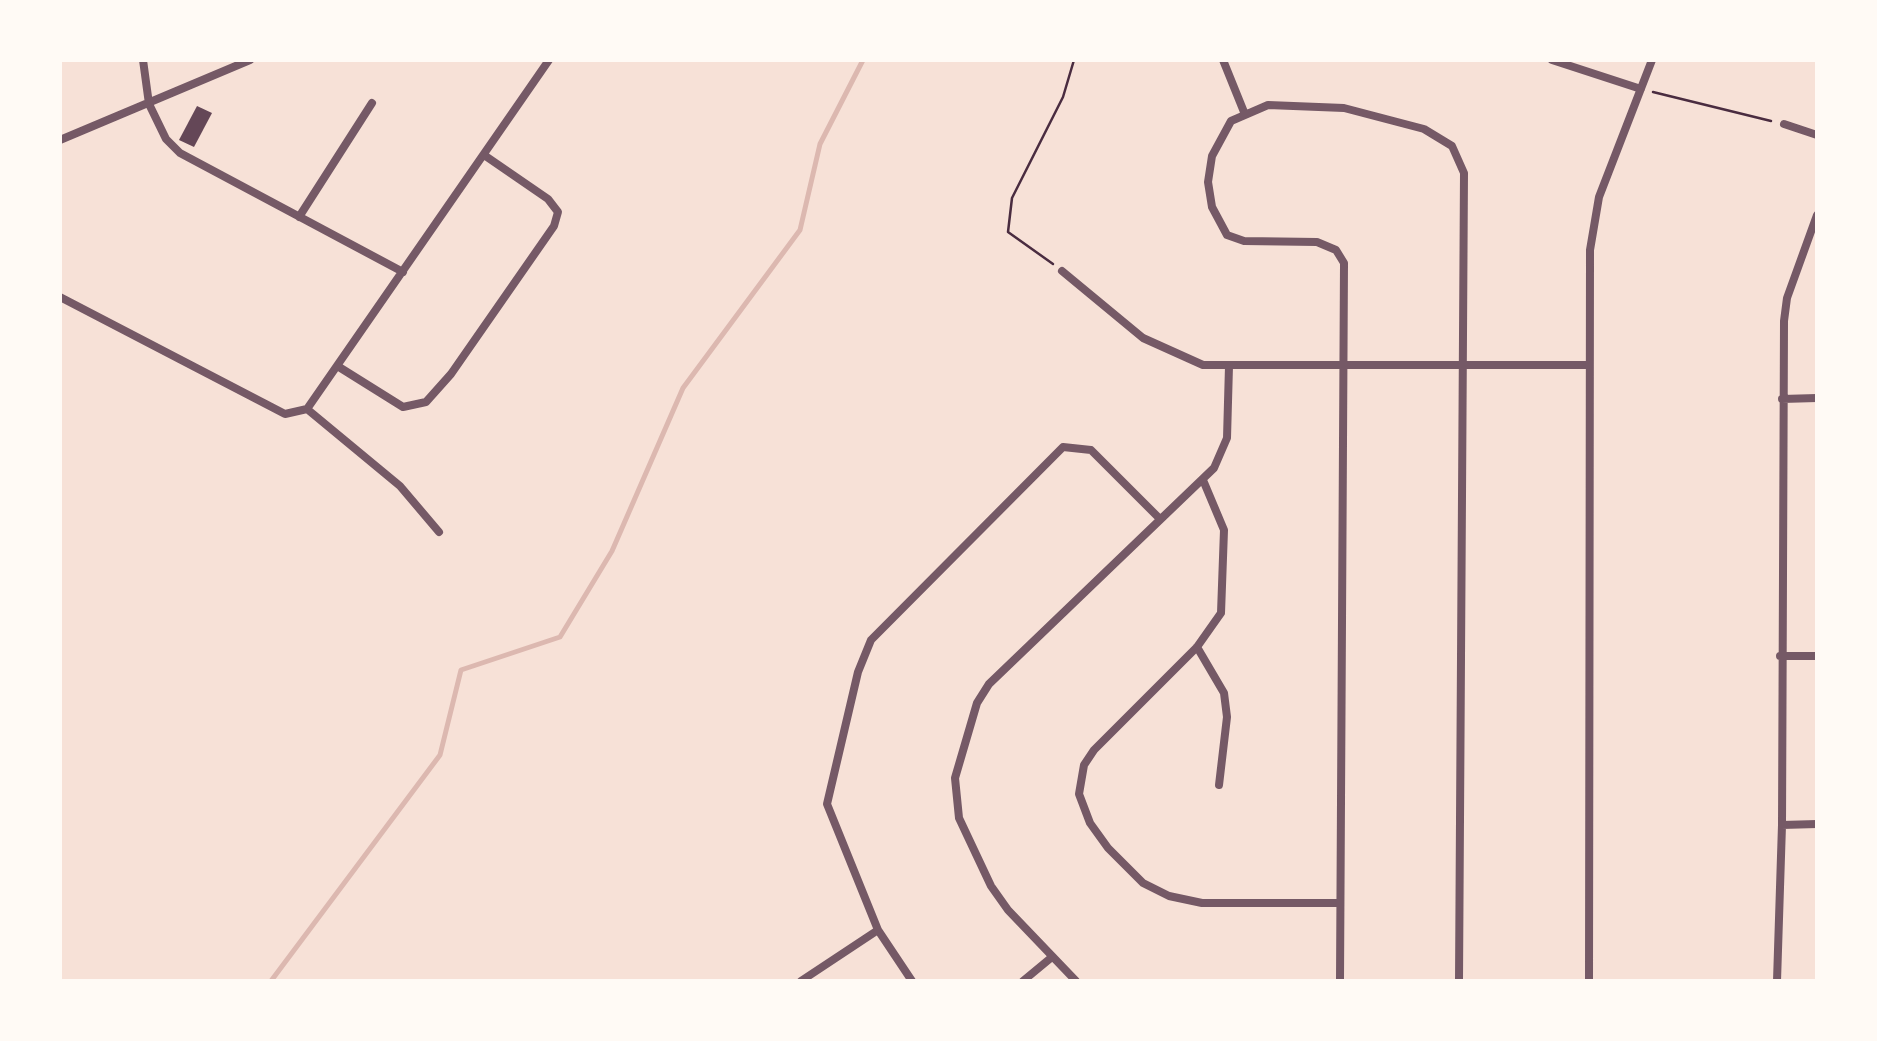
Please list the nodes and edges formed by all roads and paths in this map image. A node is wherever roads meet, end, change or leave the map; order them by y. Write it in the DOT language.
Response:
graph roads {
  1 [pos="144,60"];
  2 [pos="250,60"];
  3 [pos="1074,60"];
  4 [pos="1223,60"];
  5 [pos="1552,60"];
  6 [pos="1652,60"];
  7 [pos="546,61"];
  8 [pos="1641,90"];
  9 [pos="372,103"];
  10 [pos="150,104"];
  11 [pos="1244,112"];
  12 [pos="1784,124"];
  13 [pos="1817,135"];
  14 [pos="60,140"];
  15 [pos="484,155"];
  16 [pos="1817,215"];
  17 [pos="299,218"];
  18 [pos="1062,271"];
  19 [pos="403,272"];
  20 [pos="60,297"];
  21 [pos="1344,365"];
  22 [pos="339,366"];
  23 [pos="1229,366"];
  24 [pos="1465,366"];
  25 [pos="1588,366"];
  26 [pos="1817,398"];
  27 [pos="1782,399"];
  28 [pos="307,409"];
  29 [pos="1203,480"];
  30 [pos="1160,519"];
  31 [pos="439,532"];
  32 [pos="1197,647"];
  33 [pos="1780,656"];
  34 [pos="1817,656"];
  35 [pos="1219,785"];
  36 [pos="1782,824"];
  37 [pos="1817,824"];
  38 [pos="1340,903"];
  39 [pos="878,930"];
  40 [pos="1052,958"];
  41 [pos="801,981"];
  42 [pos="912,981"];
  43 [pos="1023,981"];
  44 [pos="1076,981"];
  45 [pos="1340,981"];
  46 [pos="1459,981"];
  47 [pos="1589,981"];
  48 [pos="1777,981"];
  1 -- 10 [label="street"];
  2 -- 10 [label="street"];
  3 -- 18 [label="path"];
  4 -- 11 [label="street"];
  5 -- 8 [label="street"];
  6 -- 8 [label="street"];
  7 -- 15 [label="street"];
  8 -- 12 [label="path"];
  8 -- 25 [label="street"];
  9 -- 17 [label="street"];
  10 -- 14 [label="street"];
  10 -- 17 [label="street"];
  11 -- 21 [label="street"];
  11 -- 24 [label="street"];
  12 -- 13 [label="street"];
  15 -- 19 [label="street"];
  15 -- 22 [label="street"];
  16 -- 27 [label="street"];
  17 -- 19 [label="street"];
  18 -- 23 [label="street"];
  19 -- 22 [label="street"];
  20 -- 28 [label="street"];
  21 -- 23 [label="street"];
  21 -- 24 [label="street"];
  21 -- 38 [label="street"];
  22 -- 28 [label="street"];
  23 -- 29 [label="street"];
  24 -- 25 [label="street"];
  24 -- 46 [label="street"];
  25 -- 47 [label="street"];
  26 -- 27 [label="street"];
  27 -- 33 [label="street"];
  28 -- 31 [label="street"];
  29 -- 30 [label="street"];
  29 -- 32 [label="street"];
  30 -- 39 [label="street"];
  30 -- 40 [label="street"];
  32 -- 35 [label="street"];
  32 -- 38 [label="street"];
  33 -- 34 [label="street"];
  33 -- 36 [label="street"];
  36 -- 37 [label="street"];
  36 -- 48 [label="street"];
  38 -- 45 [label="street"];
  39 -- 41 [label="street"];
  39 -- 42 [label="street"];
  40 -- 43 [label="street"];
  40 -- 44 [label="street"];
}
